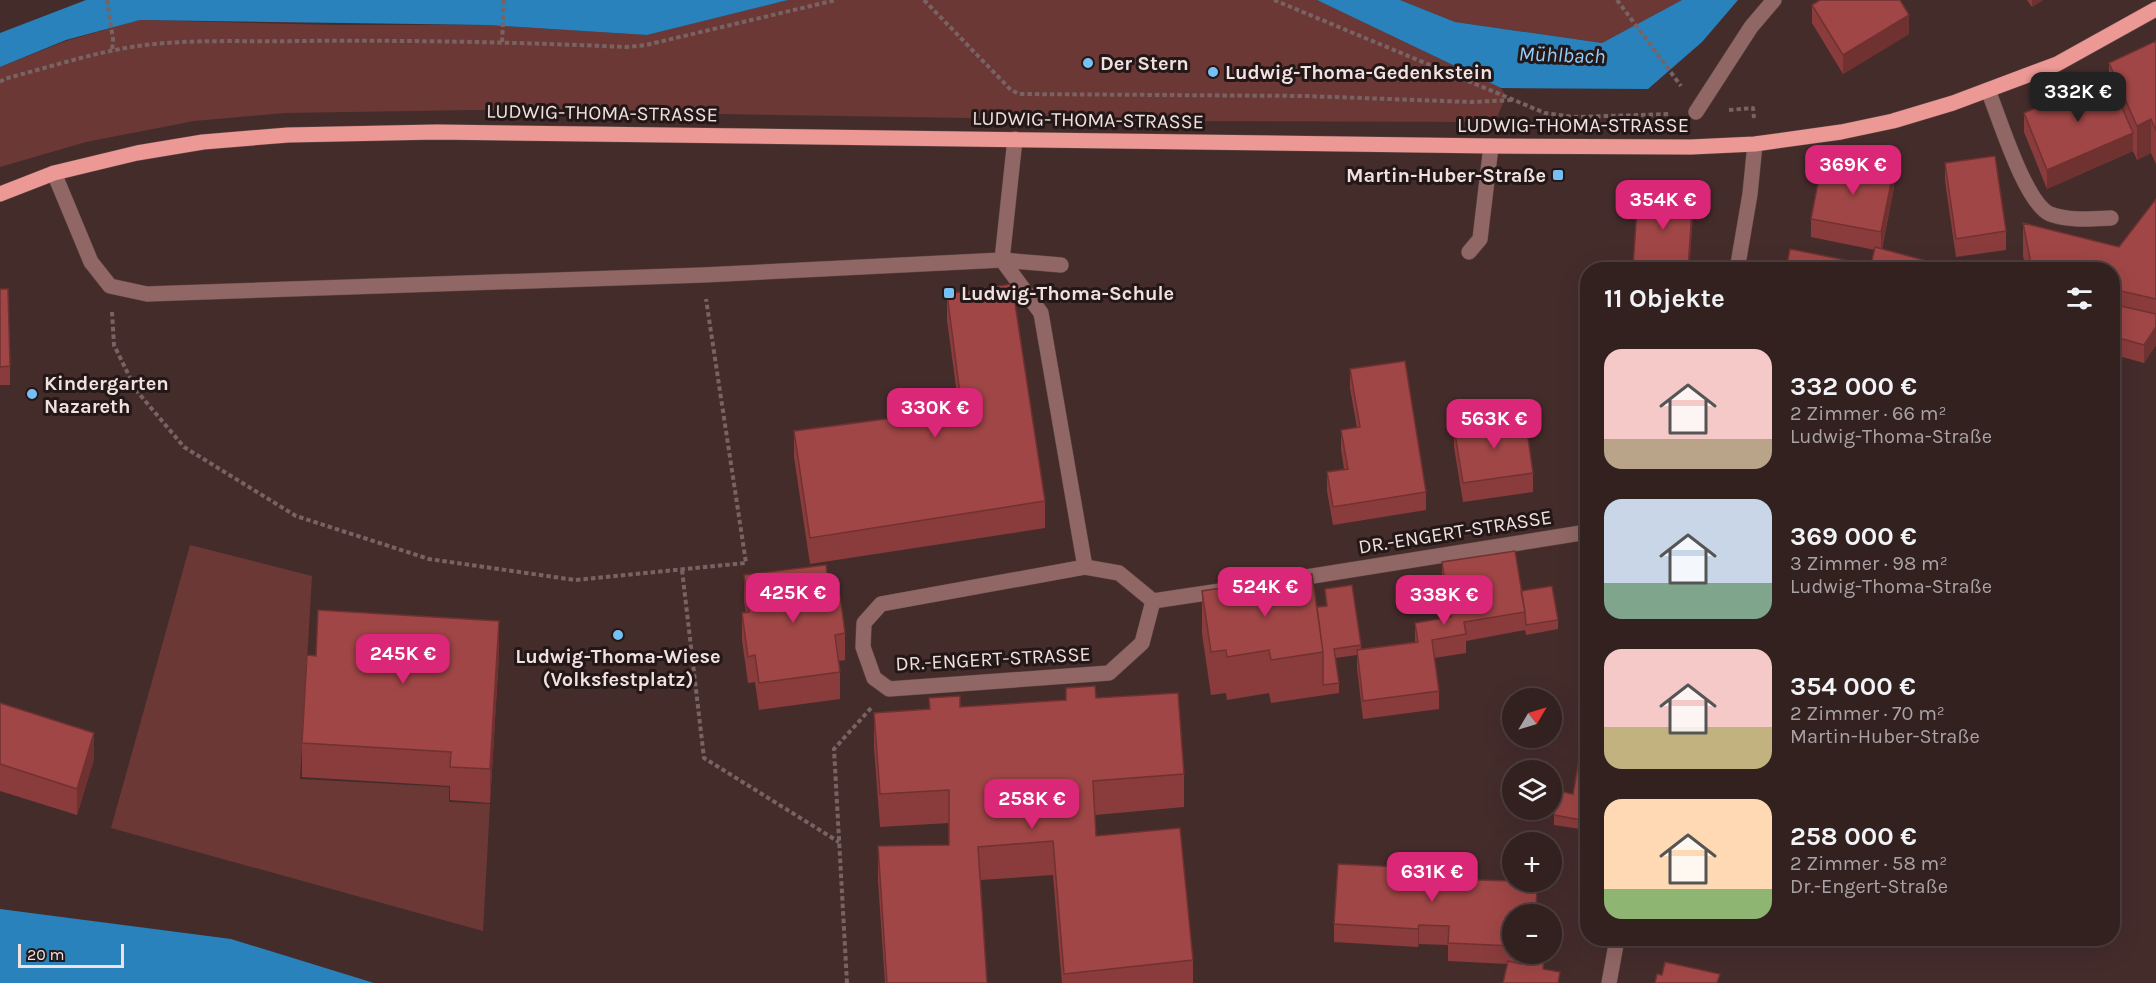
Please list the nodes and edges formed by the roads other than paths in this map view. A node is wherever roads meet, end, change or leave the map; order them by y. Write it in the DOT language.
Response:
graph roads {
  1 [pos="1774,0"];
  2 [pos="2156,9"];
  3 [pos="1988,90"];
  4 [pos="1696,112"];
  5 [pos="1015,139"];
  6 [pos="1755,144"];
  7 [pos="1491,146"];
  8 [pos="54,173"];
  9 [pos="0,194"];
  10 [pos="2111,218"];
  11 [pos="1469,252"];
  12 [pos="1002,260"];
  13 [pos="1738,262"];
  14 [pos="1061,265"];
  15 [pos="1580,533"];
  16 [pos="1085,567"];
  17 [pos="1280,581"];
  18 [pos="1234,589"];
  19 [pos="1153,602"];
  20 [pos="1616,946"];
  21 [pos="1609,983"];
  1 -- 4 [label="street"];
  2 -- 3 [label="main road, LUDWIG-THOMA-STRASSE"];
  3 -- 6 [label="main road, LUDWIG-THOMA-STRASSE"];
  3 -- 10 [label="street"];
  5 -- 7 [label="main road, LUDWIG-THOMA-STRASSE"];
  5 -- 8 [label="main road, LUDWIG-THOMA-STRASSE"];
  5 -- 12 [label="street"];
  6 -- 7 [label="main road, LUDWIG-THOMA-STRASSE"];
  6 -- 13 [label="street"];
  7 -- 11 [label="street"];
  8 -- 9 [label="main road, LUDWIG-THOMA-STRASSE"];
  8 -- 12 [label="street"];
  12 -- 14 [label="street"];
  12 -- 16 [label="street"];
  15 -- 17 [label="street, DR.-ENGERT-STRASSE"];
  16 -- 19 [label="street, DR.-ENGERT-STRASSE"];
  16 -- 19 [label="street, DR.-ENGERT-STRASSE"];
  18 -- 19 [label="street"];
  20 -- 21 [label="street"];
}
